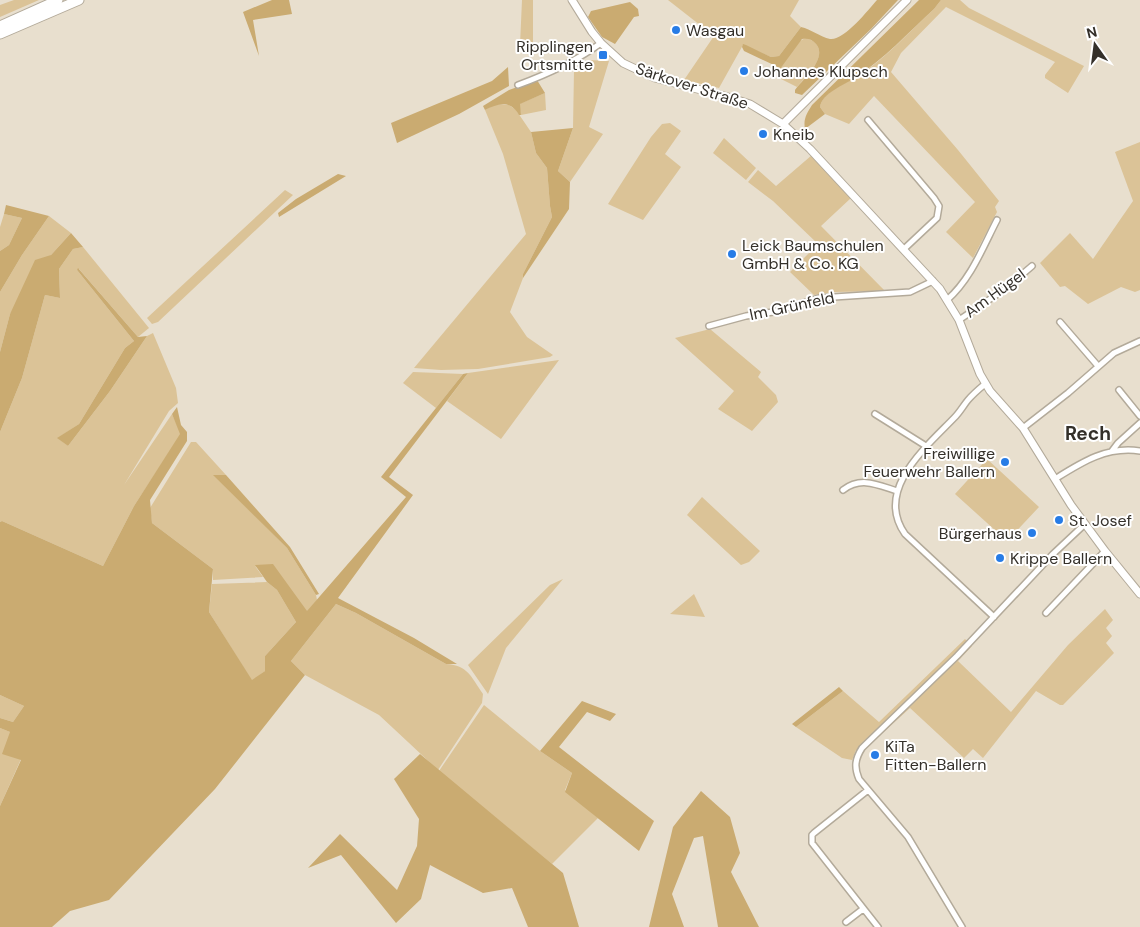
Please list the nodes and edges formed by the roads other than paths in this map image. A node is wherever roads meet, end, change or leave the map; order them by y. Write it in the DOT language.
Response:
graph roads {
  1 [pos="58,0"];
  2 [pos="79,0"];
  3 [pos="907,0"];
  4 [pos="574,1"];
  5 [pos="0,26"];
  6 [pos="0,34"];
  7 [pos="601,43"];
  8 [pos="518,85"];
  9 [pos="868,120"];
  10 [pos="783,124"];
  11 [pos="997,220"];
  12 [pos="904,249"];
  13 [pos="1032,266"];
  14 [pos="933,281"];
  15 [pos="947,300"];
  16 [pos="959,320"];
  17 [pos="1060,322"];
  18 [pos="710,326"];
  19 [pos="1140,341"];
  20 [pos="1098,366"];
  21 [pos="985,384"];
  22 [pos="1120,390"];
  23 [pos="875,414"];
  24 [pos="1140,416"];
  25 [pos="1140,423"];
  26 [pos="1023,428"];
  27 [pos="926,446"];
  28 [pos="1112,451"];
  29 [pos="1140,451"];
  30 [pos="1055,479"];
  31 [pos="843,490"];
  32 [pos="897,491"];
  33 [pos="1085,524"];
  34 [pos="1105,551"];
  35 [pos="1140,594"];
  36 [pos="1046,613"];
  37 [pos="994,617"];
  38 [pos="868,790"];
  39 [pos="863,909"];
  40 [pos="846,922"];
  41 [pos="878,927"];
  42 [pos="962,927"];
  1 -- 5 [label="highway"];
  2 -- 6 [label="highway"];
  3 -- 10 [label="main road"];
  4 -- 7 [label="main road, Särkover Straße"];
  7 -- 8 [label="street"];
  7 -- 10 [label="main road, Särkover Straße"];
  9 -- 12 [label="street"];
  10 -- 12 [label="main road, Särkover Straße"];
  11 -- 15 [label="street"];
  12 -- 14 [label="main road, Särkover Straße"];
  13 -- 16 [label="street, Am Hügel"];
  14 -- 15 [label="main road, Särkover Straße"];
  14 -- 18 [label="street, Im Grünfeld"];
  15 -- 16 [label="main road, Särkover Straße"];
  16 -- 21 [label="main road, Särkover Straße"];
  17 -- 20 [label="street"];
  19 -- 20 [label="street"];
  20 -- 26 [label="street"];
  21 -- 26 [label="main road, Särkover Straße"];
  21 -- 27 [label="street"];
  22 -- 24 [label="street"];
  23 -- 27 [label="street"];
  25 -- 28 [label="street"];
  26 -- 30 [label="main road, Särkover Straße"];
  27 -- 32 [label="street"];
  28 -- 29 [label="street"];
  28 -- 30 [label="street"];
  30 -- 33 [label="main road, Särkover Straße"];
  31 -- 32 [label="street"];
  32 -- 37 [label="street"];
  33 -- 34 [label="main road, Särkover Straße"];
  33 -- 37 [label="street"];
  34 -- 35 [label="main road, Särkover Straße"];
  34 -- 36 [label="street"];
  37 -- 38 [label="street"];
  38 -- 39 [label="street"];
  38 -- 42 [label="street"];
  39 -- 40 [label="street"];
  39 -- 41 [label="street"];
}
